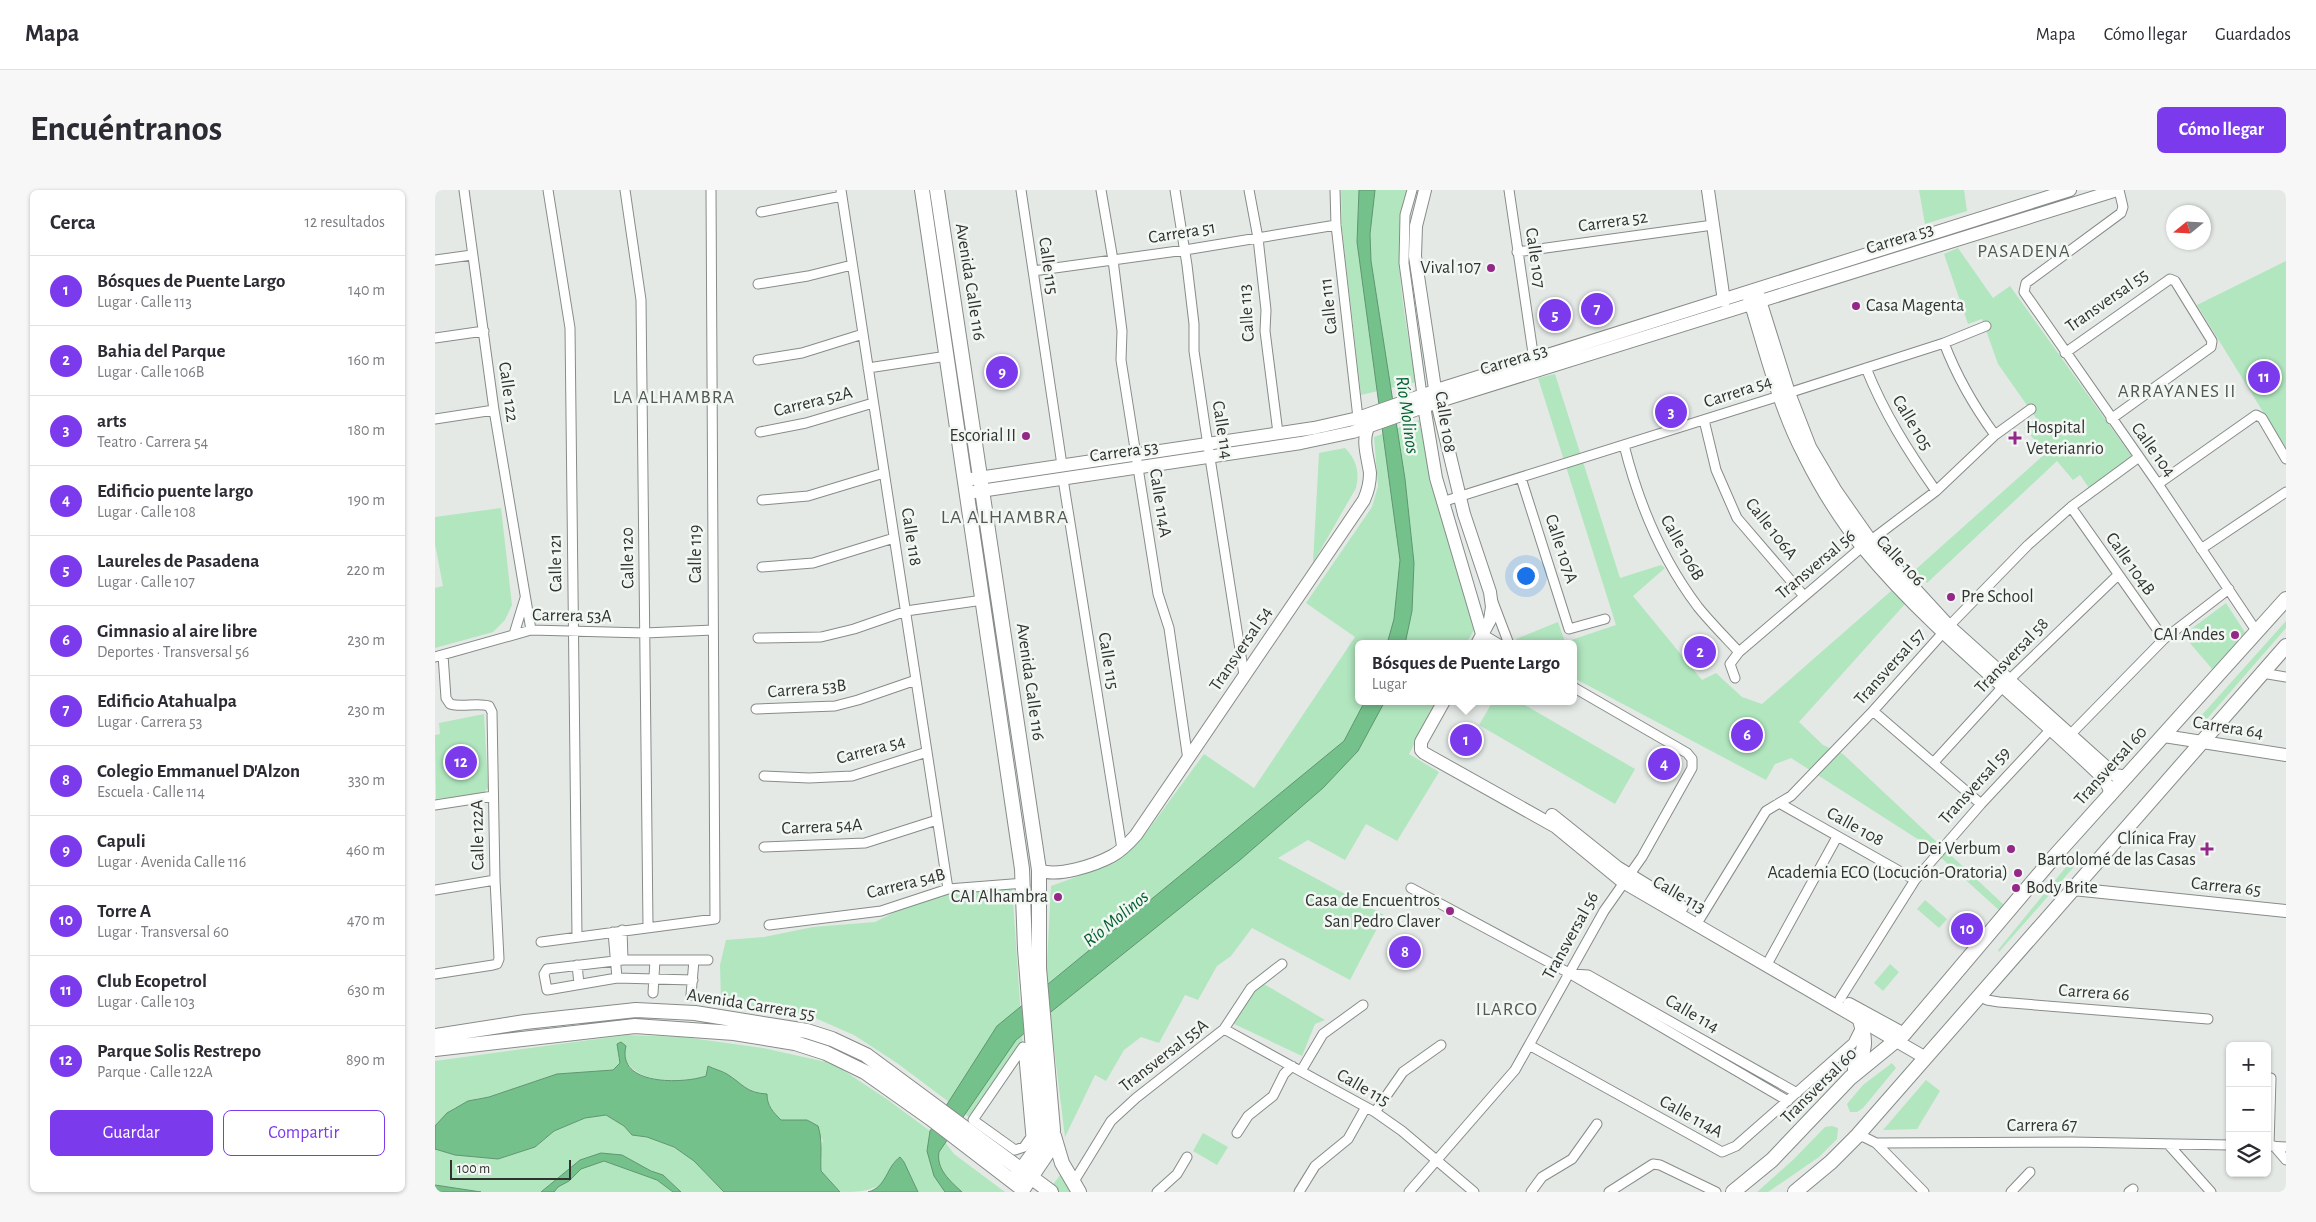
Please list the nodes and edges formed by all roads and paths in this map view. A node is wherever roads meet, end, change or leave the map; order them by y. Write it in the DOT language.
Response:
graph roads {
  1 [pos="464,190"];
  2 [pos="548,190"];
  3 [pos="625,190"];
  4 [pos="711,190"];
  5 [pos="922,190"];
  6 [pos="937,190"];
  7 [pos="1021,190"];
  8 [pos="1101,190"];
  9 [pos="1175,190"];
  10 [pos="1249,190"];
  11 [pos="1335,190"];
  12 [pos="1412,190"];
  13 [pos="1425,190"];
  14 [pos="1509,190"];
  15 [pos="1708,190"];
  16 [pos="2070,190"];
  17 [pos="2118,190"];
  18 [pos="842,193"];
  19 [pos="761,212"];
  20 [pos="1336,225"];
  21 [pos="1713,225"];
  22 [pos="1258,238"];
  23 [pos="1185,250"];
  24 [pos="1517,252"];
  25 [pos="472,255"];
  26 [pos="435,260"];
  27 [pos="1113,260"];
  28 [pos="853,265"];
  29 [pos="1033,271"];
  30 [pos="757,284"];
  31 [pos="1754,297"];
  32 [pos="1724,301"];
  33 [pos="1986,326"];
  34 [pos="484,331"];
  35 [pos="863,334"];
  36 [pos="435,338"];
  37 [pos="1944,343"];
  38 [pos="2065,353"];
  39 [pos="947,356"];
  40 [pos="758,360"];
  41 [pos="1534,360"];
  42 [pos="868,368"];
  43 [pos="1866,368"];
  44 [pos="1785,394"];
  45 [pos="1437,396"];
  46 [pos="1423,400"];
  47 [pos="873,403"];
  48 [pos="2031,409"];
  49 [pos="494,410"];
  50 [pos="1358,418"];
  51 [pos="435,419"];
  52 [pos="2111,419"];
  53 [pos="1703,420"];
  54 [pos="1372,421"];
  55 [pos="761,432"];
  56 [pos="1278,433"];
  57 [pos="1995,435"];
  58 [pos="1330,437"];
  59 [pos="1208,444"];
  60 [pos="1624,445"];
  61 [pos="1135,454"];
  62 [pos="1210,457"];
  63 [pos="2139,457"];
  64 [pos="2286,459"];
  65 [pos="1368,461"];
  66 [pos="1062,466"];
  67 [pos="1138,468"];
  68 [pos="884,473"];
  69 [pos="1521,478"];
  70 [pos="1063,479"];
  71 [pos="982,484"];
  72 [pos="2158,484"];
  73 [pos="966,486"];
  74 [pos="1936,491"];
  75 [pos="2286,492"];
  76 [pos="1459,498"];
  77 [pos="762,500"];
  78 [pos="1442,502"];
  79 [pos="2071,507"];
  80 [pos="894,538"];
  81 [pos="1866,544"];
  82 [pos="2201,549"];
  83 [pos="762,567"];
  84 [pos="2118,575"];
  85 [pos="2229,589"];
  86 [pos="1490,592"];
  87 [pos="1804,596"];
  88 [pos="525,598"];
  89 [pos="2286,599"];
  90 [pos="983,600"];
  91 [pos="906,611"];
  92 [pos="1605,619"];
  93 [pos="1946,629"];
  94 [pos="531,630"];
  95 [pos="713,630"];
  96 [pos="573,632"];
  97 [pos="2257,632"];
  98 [pos="645,633"];
  99 [pos="514,634"];
  100 [pos="758,638"];
  101 [pos="1480,639"];
  102 [pos="2164,639"];
  103 [pos="1508,640"];
  104 [pos="2286,646"];
  105 [pos="1739,652"];
  106 [pos="439,656"];
  107 [pos="1244,674"];
  108 [pos="2262,674"];
  109 [pos="2286,677"];
  110 [pos="1735,678"];
  111 [pos="916,680"];
  112 [pos="2006,684"];
  113 [pos="1577,689"];
  114 [pos="1442,705"];
  115 [pos="756,709"];
  116 [pos="1873,711"];
  117 [pos="2054,726"];
  118 [pos="2164,736"];
  119 [pos="2067,738"];
  120 [pos="2202,742"];
  121 [pos="927,752"];
  122 [pos="2286,755"];
  123 [pos="1188,760"];
  124 [pos="1934,762"];
  125 [pos="764,776"];
  126 [pos="2127,777"];
  127 [pos="493,796"];
  128 [pos="2110,796"];
  129 [pos="1779,804"];
  130 [pos="1981,804"];
  131 [pos="435,805"];
  132 [pos="937,820"];
  133 [pos="1837,837"];
  134 [pos="765,847"];
  135 [pos="1122,849"];
  136 [pos="1039,870"];
  137 [pos="1064,872"];
  138 [pos="1626,878"];
  139 [pos="495,880"];
  140 [pos="1915,880"];
  141 [pos="1023,883"];
  142 [pos="1411,888"];
  143 [pos="2073,889"];
  144 [pos="435,890"];
  145 [pos="948,890"];
  146 [pos="1039,892"];
  147 [pos="2286,911"];
  148 [pos="1698,922"];
  149 [pos="769,924"];
  150 [pos="648,926"];
  151 [pos="617,931"];
  152 [pos="577,937"];
  153 [pos="541,942"];
  154 [pos="619,960"];
  155 [pos="655,960"];
  156 [pos="694,960"];
  157 [pos="708,960"];
  158 [pos="1768,963"];
  159 [pos="1282,964"];
  160 [pos="577,965"];
  161 [pos="1569,973"];
  162 [pos="435,974"];
  163 [pos="617,978"];
  164 [pos="655,978"];
  165 [pos="693,980"];
  166 [pos="579,984"];
  167 [pos="1035,991"];
  168 [pos="653,993"];
  169 [pos="691,994"];
  170 [pos="1979,996"];
  171 [pos="1840,999"];
  172 [pos="1363,1005"];
  173 [pos="2208,1018"];
  174 [pos="1861,1022"];
  175 [pos="1224,1029"];
  176 [pos="435,1036"];
  177 [pos="1901,1037"];
  178 [pos="1441,1045"];
  179 [pos="1529,1045"];
  180 [pos="435,1050"];
  181 [pos="1924,1057"];
  182 [pos="1292,1066"];
  183 [pos="1301,1072"];
  184 [pos="1850,1078"];
  185 [pos="2271,1087"];
  186 [pos="1797,1093"];
  187 [pos="1788,1101"];
  188 [pos="1366,1107"];
  189 [pos="1375,1112"];
  190 [pos="934,1113"];
  191 [pos="1597,1124"];
  192 [pos="963,1127"];
  193 [pos="1053,1130"];
  194 [pos="2270,1132"];
  195 [pos="1237,1133"];
  196 [pos="1856,1137"];
  197 [pos="1876,1143"];
  198 [pos="2168,1144"];
  199 [pos="2226,1145"];
  200 [pos="2271,1146"];
  201 [pos="2271,1147"];
  202 [pos="2286,1147"];
  203 [pos="1090,1156"];
  204 [pos="1187,1157"];
  205 [pos="1437,1160"];
  206 [pos="2286,1160"];
  207 [pos="1065,1169"];
  208 [pos="2030,1172"];
  209 [pos="1023,1182"];
  210 [pos="1076,1188"];
  211 [pos="1701,1188"];
  212 [pos="1051,1192"];
  213 [pos="1157,1192"];
  214 [pos="1299,1192"];
  215 [pos="1409,1192"];
  216 [pos="1474,1192"];
  217 [pos="1531,1192"];
  218 [pos="1609,1192"];
  219 [pos="1716,1192"];
  220 [pos="1733,1192"];
  221 [pos="1795,1192"];
  222 [pos="1925,1192"];
  223 [pos="2011,1192"];
  224 [pos="2211,1192"];
  1 -- 25 [label="street, Calle 122"];
  2 -- 96 [label="street, Calle 121"];
  3 -- 98 [label="street, Calle 120"];
  4 -- 95 [label="street, Calle 119"];
  5 -- 39 [label="main road, Avenida Calle 116"];
  6 -- 71 [label="main road, Avenida Calle 116"];
  7 -- 29 [label="street, Calle 115"];
  8 -- 27 [label="street, Calle 114A"];
  9 -- 23 [label="street, Calle 114"];
  10 -- 22 [label="street, Calle 113"];
  11 -- 20 [label="street, Calle 111"];
  12 -- 46 [label="street, Calle 108"];
  13 -- 45 [label="street, Calle 108"];
  14 -- 24 [label="street, Calle 107"];
  15 -- 21 [label="street"];
  16 -- 31 [label="street, Carrera 53"];
  17 -- 31 [label="street, Carrera 53"];
  17 -- 38 [label="street, Calle 104"];
  18 -- 19 [label="street"];
  18 -- 28 [label="street, Calle 118"];
  20 -- 22 [label="street, Carrera 51"];
  20 -- 50 [label="street, Calle 111"];
  21 -- 24 [label="street, Carrera 52"];
  21 -- 32 [label="street"];
  22 -- 23 [label="street, Carrera 51"];
  22 -- 56 [label="street, Calle 113"];
  23 -- 27 [label="street, Carrera 51"];
  23 -- 59 [label="street, Calle 114"];
  24 -- 41 [label="street, Calle 107"];
  25 -- 26 [label="street"];
  25 -- 34 [label="street, Calle 122"];
  27 -- 29 [label="street, Carrera 51"];
  27 -- 61 [label="street, Calle 114A"];
  28 -- 30 [label="street"];
  28 -- 35 [label="street, Calle 118"];
  29 -- 66 [label="street, Calle 115"];
  31 -- 32 [label="street, Carrera 53"];
  31 -- 44 [label="street, Calle 106"];
  31 -- 45 [label="street, Carrera 53"];
  32 -- 41 [label="street, Carrera 53"];
  33 -- 37 [label="street, Carrera 54"];
  34 -- 36 [label="street"];
  34 -- 49 [label="street, Calle 122"];
  35 -- 40 [label="street"];
  35 -- 42 [label="street, Calle 118"];
  37 -- 43 [label="street, Carrera 54"];
  37 -- 57 [label="street"];
  38 -- 52 [label="street, Calle 104"];
  38 -- 52 [label="street, Transversal 55"];
  39 -- 42 [label="street"];
  39 -- 73 [label="main road, Avenida Calle 116"];
  41 -- 45 [label="street, Carrera 53"];
  42 -- 47 [label="street, Calle 118"];
  43 -- 44 [label="street, Carrera 54"];
  43 -- 74 [label="street, Calle 105"];
  44 -- 53 [label="street, Carrera 54"];
  44 -- 81 [label="street, Calle 106"];
  45 -- 46 [label="street, Carrera 53"];
  45 -- 76 [label="street, Calle 108"];
  46 -- 54 [label="street, Carrera 53"];
  46 -- 78 [label="street, Calle 108"];
  47 -- 55 [label="street, Carrera 52A"];
  47 -- 68 [label="street, Calle 118"];
  48 -- 57 [label="street, Transversal 56"];
  49 -- 51 [label="street"];
  49 -- 88 [label="street, Calle 122"];
  50 -- 54 [label="street, Carrera 53"];
  50 -- 56 [label="street, Carrera 53"];
  52 -- 63 [label="street, Calle 104"];
  53 -- 60 [label="street, Carrera 54"];
  53 -- 87 [label="street, Calle 106A"];
  54 -- 58 [label="street, Carrera 53"];
  54 -- 65 [label="street, Transversal 54"];
  56 -- 59 [label="street, Carrera 53"];
  57 -- 74 [label="street, Transversal 56"];
  58 -- 62 [label="street, Carrera 53"];
  58 -- 65 [label="street"];
  59 -- 61 [label="street, Carrera 53"];
  59 -- 62 [label="street, Calle 114"];
  60 -- 69 [label="street, Carrera 54"];
  60 -- 105 [label="street, Calle 106B"];
  61 -- 66 [label="street, Carrera 53"];
  61 -- 67 [label="street, Calle 114A"];
  62 -- 67 [label="street, Carrera 53"];
  62 -- 107 [label="street, Calle 114"];
  63 -- 72 [label="street, Calle 104"];
  63 -- 79 [label="street, Transversal 57"];
  64 -- 72 [label="street"];
  65 -- 107 [label="street, Transversal 54"];
  66 -- 71 [label="street, Carrera 53"];
  67 -- 70 [label="street, Carrera 53"];
  67 -- 123 [label="street, Calle 114A"];
  68 -- 77 [label="street"];
  68 -- 80 [label="street, Calle 118"];
  69 -- 76 [label="street, Carrera 54"];
  69 -- 92 [label="street, Calle 107A"];
  70 -- 71 [label="street, Carrera 53"];
  70 -- 135 [label="street, Calle 115"];
  71 -- 73 [label="street, Carrera 53"];
  71 -- 136 [label="main road, Avenida Calle 116"];
  72 -- 82 [label="street, Calle 104"];
  73 -- 90 [label="main road, Avenida Calle 116"];
  74 -- 81 [label="street, Transversal 56"];
  75 -- 82 [label="street"];
  76 -- 78 [label="street, Carrera 54"];
  76 -- 86 [label="street, Calle 108"];
  78 -- 101 [label="street, Calle 108"];
  79 -- 84 [label="street, Calle 104B"];
  79 -- 93 [label="street, Transversal 57"];
  80 -- 83 [label="street"];
  80 -- 91 [label="street, Calle 118"];
  81 -- 87 [label="street, Transversal 56"];
  81 -- 93 [label="street, Calle 106"];
  82 -- 85 [label="street, Calle 104"];
  84 -- 102 [label="street, Calle 104B"];
  84 -- 112 [label="street, Transversal 58"];
  85 -- 97 [label="street, Calle 104"];
  85 -- 102 [label="street"];
  86 -- 101 [label="street"];
  86 -- 103 [label="street, Calle 108"];
  87 -- 105 [label="street, Transversal 56"];
  88 -- 94 [label="street, Calle 122"];
  88 -- 99 [label="street, Calle 122"];
  89 -- 97 [label="main road, Transversal 60"];
  90 -- 91 [label="street"];
  90 -- 141 [label="main road, Avenida Calle 116"];
  91 -- 100 [label="street"];
  91 -- 111 [label="street, Calle 118"];
  93 -- 112 [label="street, Calle 106"];
  93 -- 116 [label="street, Transversal 57"];
  94 -- 96 [label="street, Carrera 53A"];
  94 -- 99 [label="street, Carrera 53A"];
  95 -- 98 [label="street, Carrera 53A"];
  95 -- 150 [label="street, Calle 119"];
  96 -- 98 [label="street, Carrera 53A"];
  96 -- 152 [label="street, Calle 121"];
  97 -- 118 [label="main road, Transversal 60"];
  98 -- 150 [label="street, Calle 120"];
  99 -- 106 [label="street, Carrera 53A"];
  102 -- 119 [label="street"];
  104 -- 108 [label="main road"];
  105 -- 110 [label="street"];
  106 -- 127 [label="street, Calle 122A"];
  107 -- 123 [label="street, Transversal 54"];
  108 -- 109 [label="street"];
  108 -- 120 [label="main road"];
  111 -- 115 [label="street, Carrera 53B"];
  111 -- 121 [label="street, Calle 118"];
  112 -- 117 [label="street, Calle 106"];
  112 -- 124 [label="street, Transversal 58"];
  113 -- 138 [label="street, Transversal 56"];
  114 -- 138 [label="street, Calle 113"];
  116 -- 124 [label="street"];
  116 -- 129 [label="street, Transversal 57"];
  117 -- 119 [label="street, Calle 106"];
  117 -- 130 [label="street, Transversal 59"];
  118 -- 120 [label="street, Carrera 64"];
  118 -- 126 [label="main road, Transversal 60"];
  119 -- 126 [label="street, Calle 106"];
  119 -- 128 [label="street, Calle 106"];
  120 -- 122 [label="street, Carrera 64"];
  120 -- 143 [label="main road"];
  121 -- 125 [label="street, Carrera 54"];
  121 -- 132 [label="street, Calle 118"];
  123 -- 135 [label="street, Transversal 54"];
  124 -- 130 [label="street"];
  126 -- 128 [label="main road, Transversal 60"];
  127 -- 131 [label="street"];
  127 -- 139 [label="street, Calle 122A"];
  128 -- 177 [label="main road, Transversal 60"];
  129 -- 133 [label="street, Calle 108"];
  129 -- 148 [label="street, Transversal 57"];
  130 -- 140 [label="street, Transversal 59"];
  132 -- 134 [label="street, Carrera 54A"];
  132 -- 145 [label="street, Calle 118"];
  133 -- 140 [label="street, Calle 108"];
  133 -- 158 [label="street"];
  135 -- 137 [label="street"];
  136 -- 137 [label="street"];
  136 -- 146 [label="main road, Avenida Calle 116"];
  137 -- 146 [label="street"];
  138 -- 148 [label="street, Calle 113"];
  138 -- 161 [label="street, Transversal 56"];
  139 -- 144 [label="street"];
  139 -- 162 [label="street, Calle 122A"];
  140 -- 171 [label="street, Transversal 59"];
  141 -- 145 [label="street, Carrera 54B"];
  141 -- 167 [label="main road, Avenida Calle 116"];
  142 -- 161 [label="street, Calle 114"];
  143 -- 147 [label="street, Carrera 65"];
  143 -- 170 [label="main road"];
  145 -- 149 [label="street, Carrera 54B"];
  146 -- 167 [label="main road, Avenida Calle 116"];
  148 -- 158 [label="street, Calle 113"];
  150 -- 151 [label="street"];
  151 -- 152 [label="street"];
  151 -- 154 [label="street"];
  152 -- 153 [label="street"];
  154 -- 155 [label="street"];
  154 -- 160 [label="street"];
  154 -- 163 [label="street"];
  155 -- 156 [label="street"];
  155 -- 164 [label="street"];
  156 -- 157 [label="street"];
  156 -- 165 [label="street"];
  158 -- 171 [label="street, Calle 113"];
  158 -- 174 [label="street, Calle 113"];
  159 -- 175 [label="street, Transversal 55A"];
  160 -- 166 [label="street"];
  160 -- 166 [label="street"];
  161 -- 179 [label="street, Transversal 56"];
  161 -- 186 [label="street, Calle 114"];
  161 -- 187 [label="street, Calle 114"];
  163 -- 164 [label="street"];
  163 -- 166 [label="street"];
  164 -- 165 [label="street"];
  164 -- 168 [label="street"];
  165 -- 169 [label="street"];
  167 -- 193 [label="main road, Avenida Calle 116"];
  167 -- 209 [label="main road, Avenida Calle 116"];
  170 -- 173 [label="street, Carrera 66"];
  170 -- 181 [label="main road"];
  171 -- 177 [label="street, Calle 113"];
  172 -- 183 [label="street"];
  174 -- 177 [label="street, Calle 113"];
  174 -- 184 [label="main road"];
  174 -- 186 [label="street, Calle 114A"];
  175 -- 182 [label="street, Calle 115"];
  175 -- 203 [label="street, Transversal 55A"];
  176 -- 190 [label="main road, Avenida Carrera 55"];
  177 -- 181 [label="street, Calle 113"];
  177 -- 184 [label="main road, Transversal 60"];
  178 -- 189 [label="street"];
  179 -- 187 [label="street, Calle 114A"];
  179 -- 205 [label="street, Transversal 56"];
  180 -- 190 [label="main road, Avenida Carrera 55"];
  181 -- 196 [label="main road"];
  182 -- 183 [label="street, Calle 115"];
  182 -- 195 [label="street"];
  183 -- 188 [label="street, Calle 115"];
  184 -- 220 [label="main road, Transversal 60"];
  185 -- 194 [label="street"];
  186 -- 187 [label="street, Calle 114A"];
  188 -- 189 [label="street, Calle 115"];
  188 -- 214 [label="street"];
  189 -- 205 [label="street, Calle 115"];
  190 -- 192 [label="main road, Avenida Carrera 55"];
  191 -- 217 [label="street"];
  192 -- 192 [label="street"];
  192 -- 209 [label="main road, Avenida Carrera 55"];
  193 -- 207 [label="main road"];
  193 -- 209 [label="main road, Avenida Calle 116"];
  196 -- 197 [label="street, Carrera 67"];
  196 -- 221 [label="main road"];
  197 -- 198 [label="street, Carrera 67"];
  197 -- 222 [label="street"];
  198 -- 199 [label="street, Carrera 67"];
  198 -- 224 [label="street"];
  200 -- 202 [label="street"];
  201 -- 206 [label="street"];
  203 -- 207 [label="street, Transversal 55A"];
  203 -- 210 [label="street, Transversal 55A"];
  204 -- 213 [label="street"];
  205 -- 215 [label="street, Transversal 56"];
  205 -- 216 [label="street, Calle 115"];
  207 -- 210 [label="main road"];
  208 -- 223 [label="street"];
  209 -- 212 [label="main road"];
  211 -- 218 [label="street"];
  211 -- 219 [label="street"];
}
